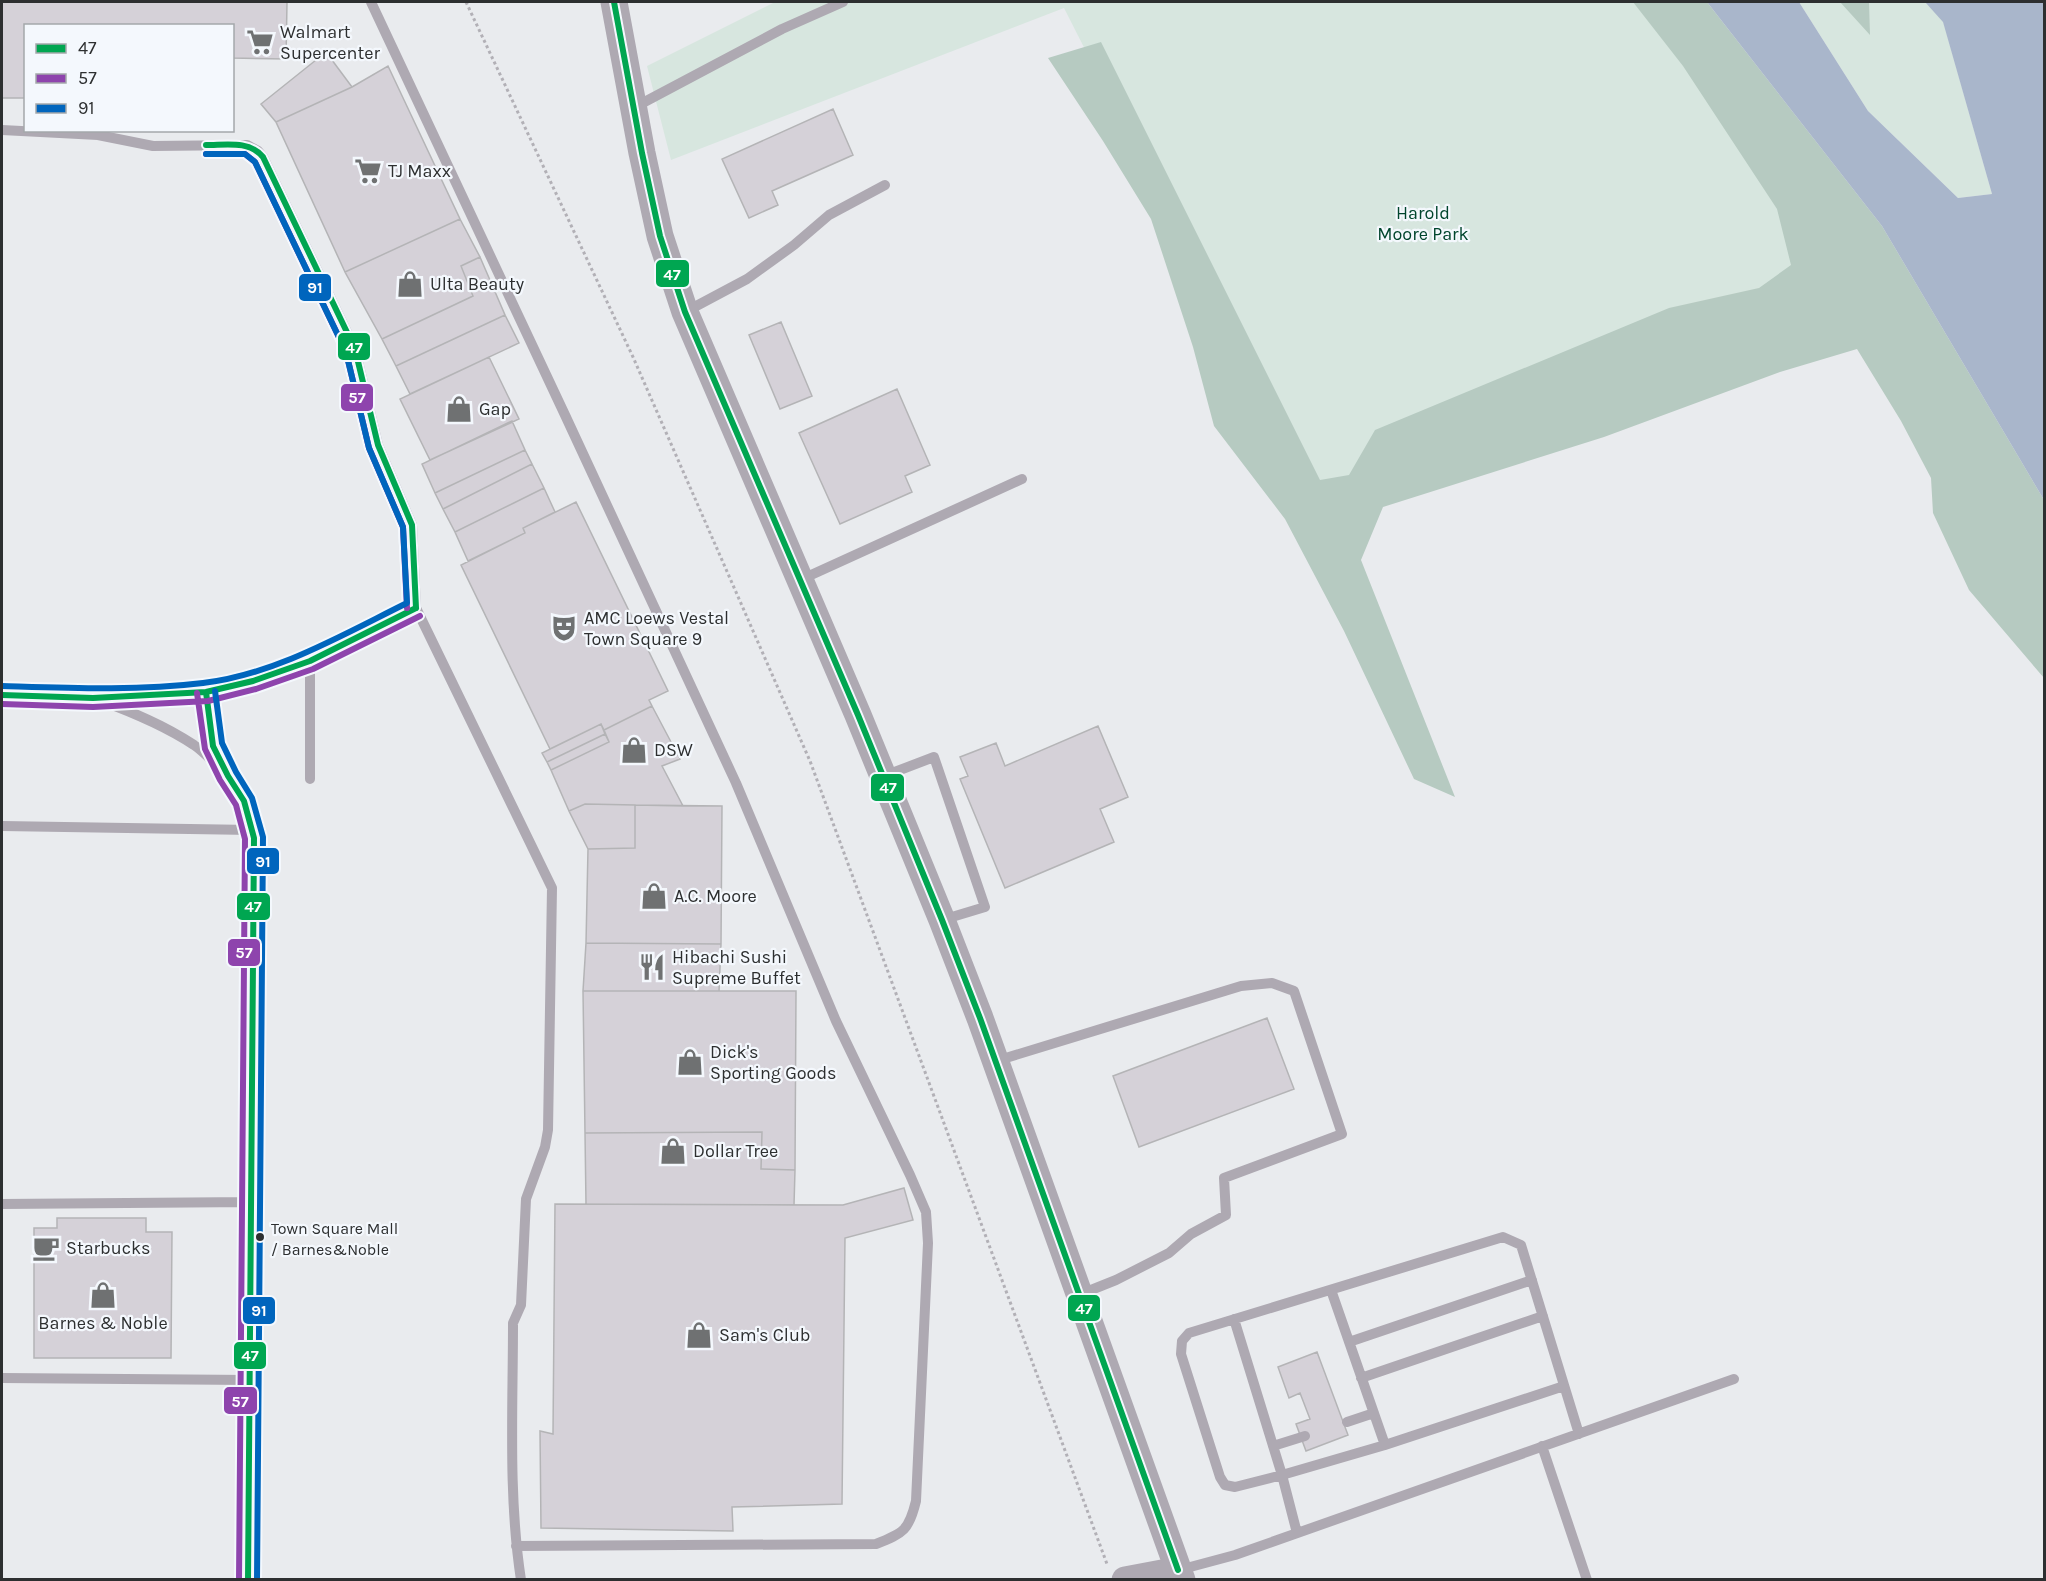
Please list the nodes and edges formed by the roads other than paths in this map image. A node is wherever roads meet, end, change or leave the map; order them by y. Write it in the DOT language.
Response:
graph roads {
  1 [pos="371,2"];
  2 [pos="614,2"];
  3 [pos="843,2"];
  4 [pos="633,108"];
  5 [pos="2,130"];
  6 [pos="24,131"];
  7 [pos="40,132"];
  8 [pos="885,184"];
  9 [pos="685,312"];
  10 [pos="1022,479"];
  11 [pos="800,580"];
  12 [pos="416,608"];
  13 [pos="309,661"];
  14 [pos="207,692"];
  15 [pos="2,695"];
  16 [pos="93,698"];
  17 [pos="228,776"];
  18 [pos="884,777"];
  19 [pos="310,778"];
  20 [pos="2,826"];
  21 [pos="252,830"];
  22 [pos="942,921"];
  23 [pos="996,1061"];
  24 [pos="251,1202"];
  25 [pos="2,1204"];
  26 [pos="1532,1281"];
  27 [pos="1331,1290"];
  28 [pos="1080,1294"];
  29 [pos="1543,1316"];
  30 [pos="1234,1320"];
  31 [pos="1349,1342"];
  32 [pos="2,1378"];
  33 [pos="1361,1378"];
  34 [pos="1734,1378"];
  35 [pos="250,1380"];
  36 [pos="1564,1386"];
  37 [pos="1374,1413"];
  38 [pos="1347,1422"];
  39 [pos="1579,1434"];
  40 [pos="1305,1436"];
  41 [pos="1385,1445"];
  42 [pos="1274,1446"];
  43 [pos="1542,1446"];
  44 [pos="1282,1475"];
  45 [pos="1298,1533"];
  46 [pos="516,1546"];
  47 [pos="1116,1572"];
  48 [pos="1180,1575"];
  49 [pos="248,1580"];
  50 [pos="521,1580"];
  51 [pos="1587,1580"];
  1 -- 46 [label="lane"];
  2 -- 4 [label="street"];
  3 -- 4 [label="lane"];
  4 -- 9 [label="street"];
  5 -- 6 [label="lane"];
  7 -- 12 [label="lane"];
  8 -- 9 [label="lane"];
  9 -- 11 [label="street"];
  10 -- 11 [label="lane"];
  11 -- 18 [label="street"];
  12 -- 13 [label="lane"];
  12 -- 46 [label="lane"];
  13 -- 14 [label="lane"];
  13 -- 19 [label="lane"];
  14 -- 16 [label="lane"];
  14 -- 17 [label="lane"];
  15 -- 16 [label="lane"];
  16 -- 17 [label="lane"];
  17 -- 21 [label="lane"];
  18 -- 22 [label="street"];
  18 -- 22 [label="lane"];
  20 -- 21 [label="lane"];
  21 -- 24 [label="lane"];
  22 -- 23 [label="street"];
  23 -- 28 [label="street"];
  23 -- 28 [label="lane"];
  24 -- 25 [label="lane"];
  24 -- 35 [label="lane"];
  26 -- 27 [label="lane"];
  26 -- 29 [label="lane"];
  26 -- 31 [label="lane"];
  27 -- 30 [label="lane"];
  27 -- 31 [label="lane"];
  28 -- 48 [label="street"];
  29 -- 33 [label="lane"];
  29 -- 36 [label="lane"];
  30 -- 42 [label="lane"];
  30 -- 44 [label="lane"];
  31 -- 33 [label="lane"];
  32 -- 35 [label="lane"];
  33 -- 37 [label="lane"];
  34 -- 39 [label="lane"];
  35 -- 49 [label="lane"];
  36 -- 39 [label="lane"];
  36 -- 41 [label="lane"];
  37 -- 38 [label="lane"];
  37 -- 41 [label="lane"];
  39 -- 43 [label="lane"];
  40 -- 42 [label="lane"];
  41 -- 44 [label="lane"];
  42 -- 44 [label="lane"];
  43 -- 45 [label="lane"];
  43 -- 51 [label="lane"];
  44 -- 45 [label="lane"];
  45 -- 48 [label="lane"];
  46 -- 50 [label="lane"];
  47 -- 48 [label="street"];
}
